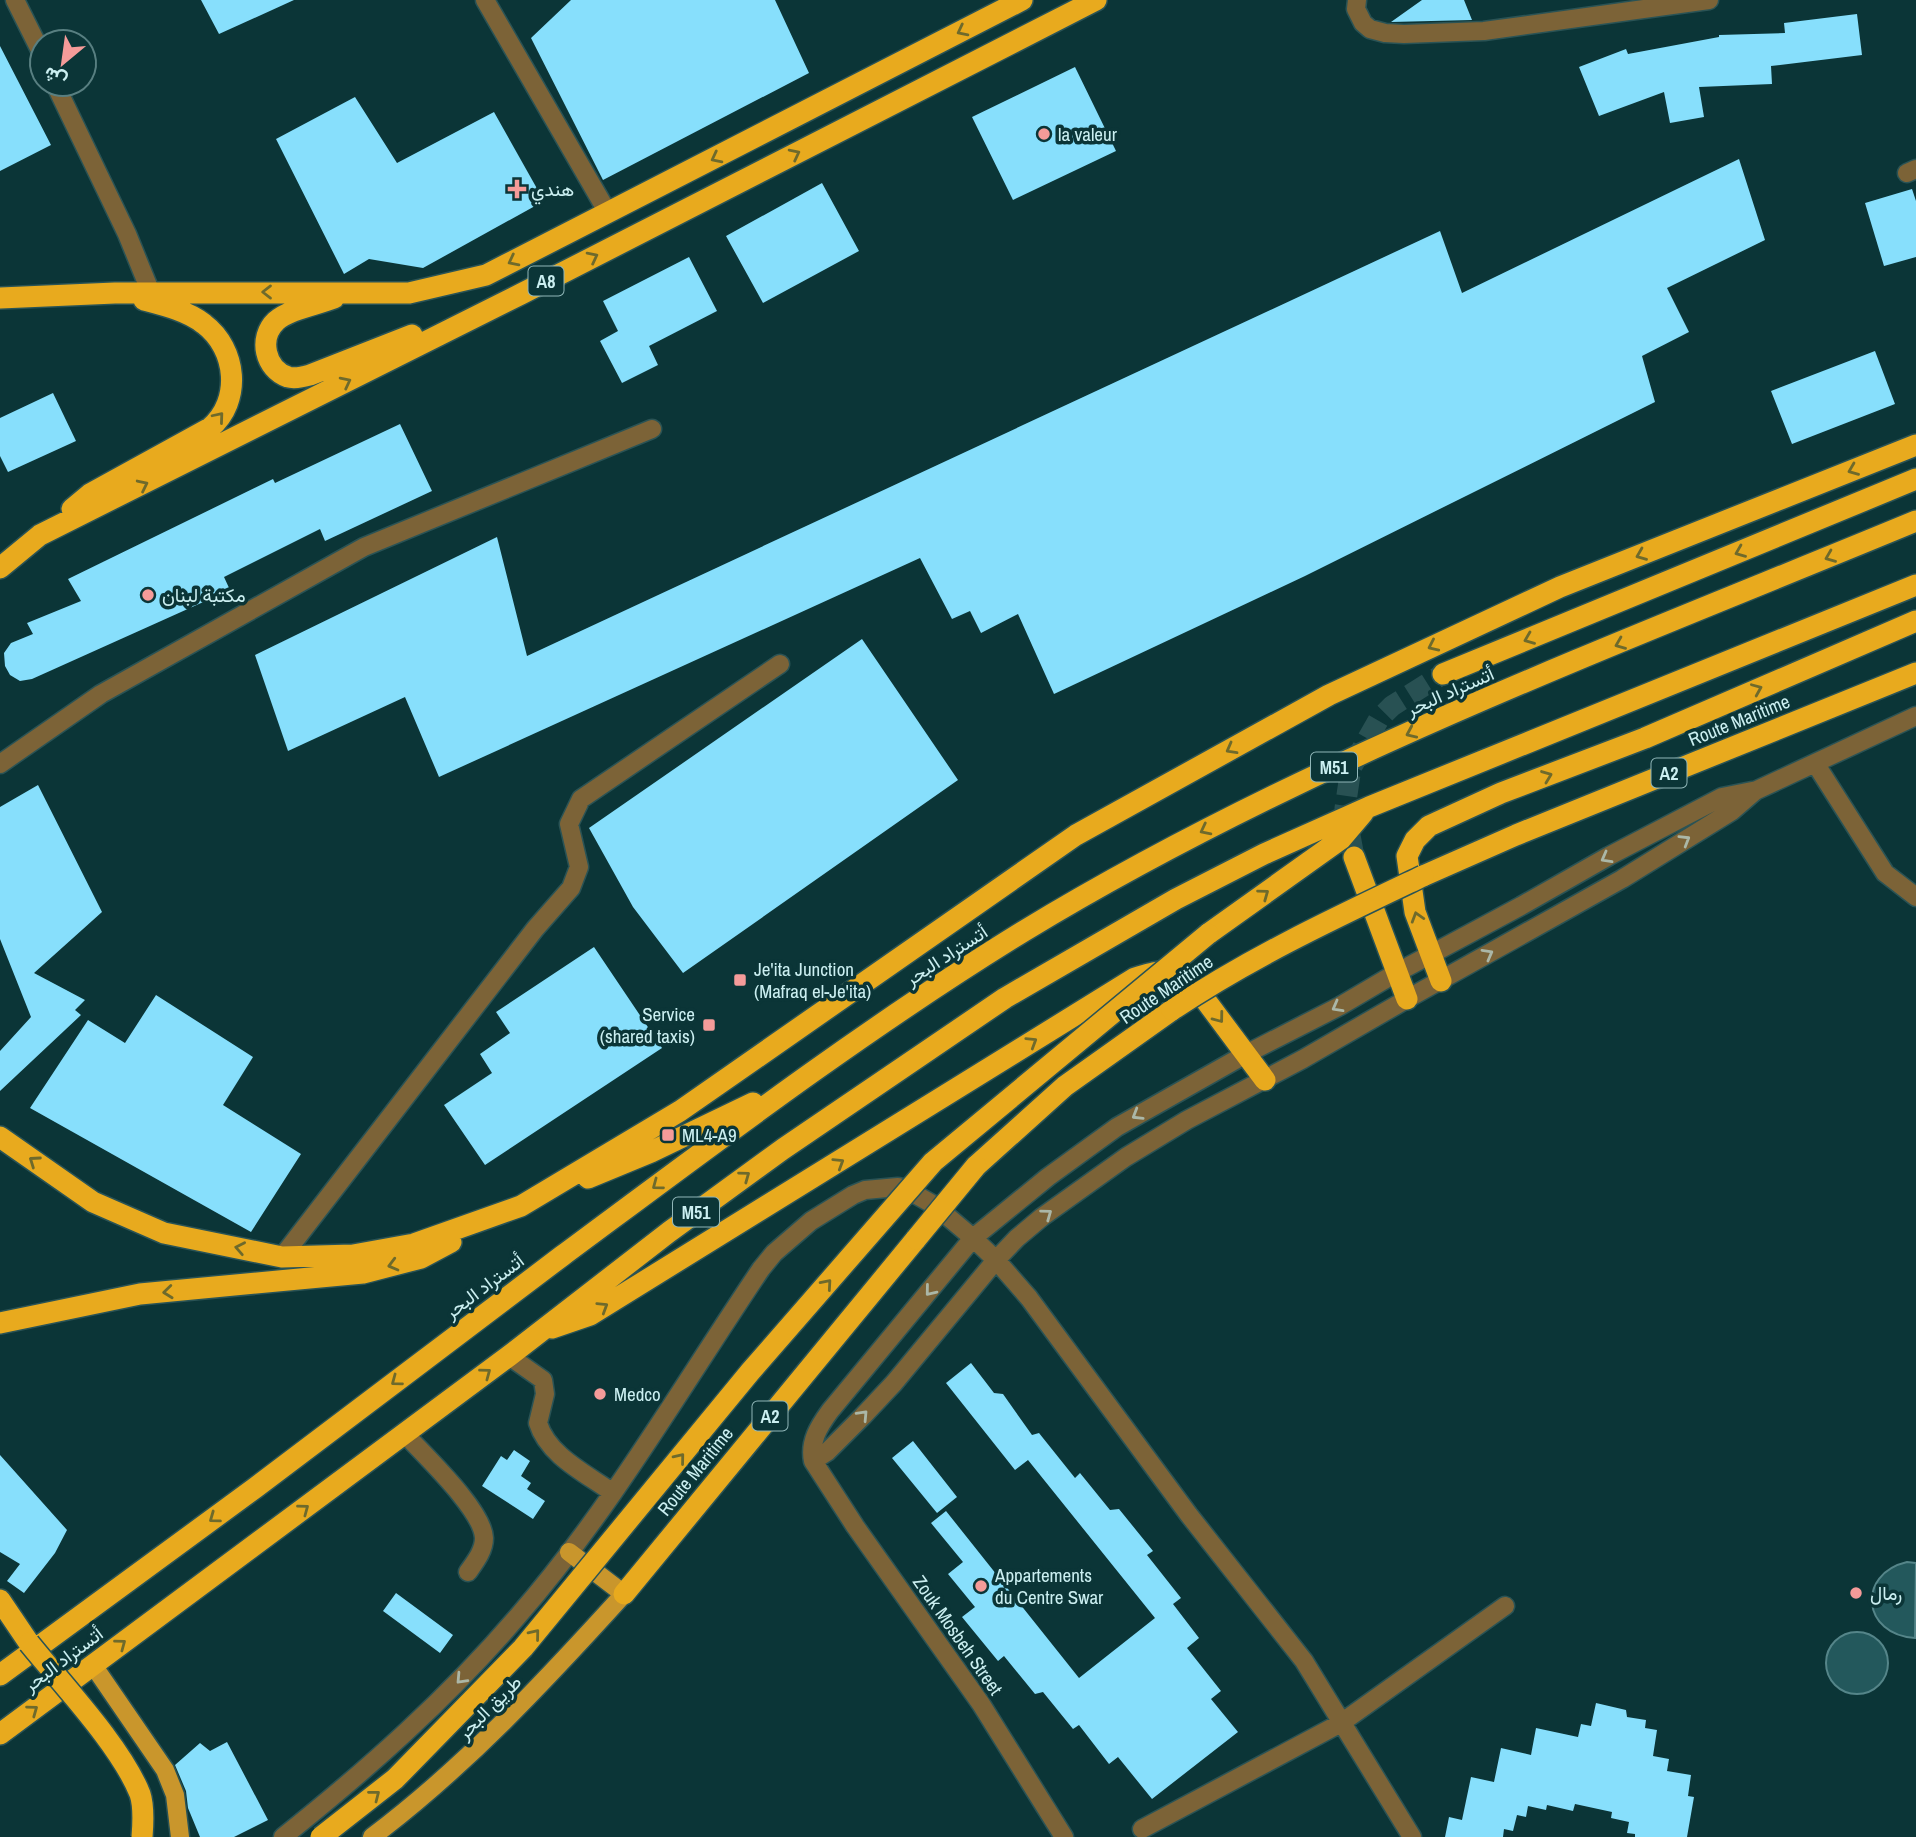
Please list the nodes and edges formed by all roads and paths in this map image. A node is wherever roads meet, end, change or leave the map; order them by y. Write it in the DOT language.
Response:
graph roads {
  1 [pos="15,0"];
  2 [pos="485,0"];
  3 [pos="1022,0"];
  4 [pos="1096,0"];
  5 [pos="1357,0"];
  6 [pos="1709,0"];
  7 [pos="29,28"];
  8 [pos="62,98"];
  9 [pos="608,213"];
  10 [pos="115,293"];
  11 [pos="152,293"];
  12 [pos="349,293"];
  13 [pos="521,294"];
  14 [pos="2,295"];
  15 [pos="652,429"];
  16 [pos="1916,445"];
  17 [pos="1916,479"];
  18 [pos="1916,521"];
  19 [pos="40,535"];
  20 [pos="0,568"];
  21 [pos="1916,585"];
  22 [pos="1916,621"];
  23 [pos="780,664"];
  24 [pos="1916,673"];
  25 [pos="1443,674"];
  26 [pos="1916,716"];
  27 [pos="1815,763"];
  28 [pos="0,764"];
  29 [pos="1757,790"];
  30 [pos="1369,807"];
  31 [pos="1354,857"];
  32 [pos="1916,897"];
  33 [pos="1431,955"];
  34 [pos="1396,973"];
  35 [pos="1441,981"];
  36 [pos="1406,999"];
  37 [pos="1246,1054"];
  38 [pos="1265,1080"];
  39 [pos="790,1086"];
  40 [pos="0,1137"];
  41 [pos="521,1206"];
  42 [pos="973,1238"];
  43 [pos="282,1257"];
  44 [pos="996,1260"];
  45 [pos="0,1323"];
  46 [pos="540,1331"];
  47 [pos="509,1356"];
  48 [pos="405,1434"];
  49 [pos="813,1461"];
  50 [pos="613,1493"];
  51 [pos="569,1552"];
  52 [pos="468,1572"];
  53 [pos="624,1594"];
  54 [pos="0,1600"];
  55 [pos="1504,1606"];
  56 [pos="9,1622"];
  57 [pos="93,1665"];
  58 [pos="0,1675"];
  59 [pos="1341,1723"];
  60 [pos="0,1734"];
  61 [pos="1142,1829"];
  62 [pos="142,1837"];
  63 [pos="180,1837"];
  64 [pos="283,1837"];
  65 [pos="321,1837"];
  66 [pos="372,1837"];
  67 [pos="1064,1837"];
  68 [pos="1412,1837"];
  1 -- 7 [label="street"];
  2 -- 9 [label="street"];
  3 -- 9 [label="highway, A8, one-way"];
  13 -- 4 [label="highway, A8, one-way"];
  5 -- 6 [label="street"];
  8 -- 11 [label="street"];
  9 -- 12 [label="highway, A8, one-way"];
  10 -- 11 [label="highway, A8"];
  10 -- 14 [label="highway, A8"];
  19 -- 10 [label="highway, one-way"];
  12 -- 11 [label="highway, A8, one-way"];
  12 -- 13 [label="highway"];
  19 -- 13 [label="highway, A8, one-way"];
  15 -- 28 [label="street"];
  16 -- 41 [label="highway, one-way"];
  17 -- 25 [label="highway, one-way"];
  18 -- 39 [label="highway, أتستراد البحر / M51, one-way"];
  19 -- 20 [label="highway, A8"];
  21 -- 30 [label="highway, أتستراد البحر / M51"];
  33 -- 22 [label="highway, one-way"];
  23 -- 43 [label="street"];
  24 -- 53 [label="highway, Route Maritime / A2, bridge"];
  26 -- 27 [label="street"];
  27 -- 29 [label="street"];
  27 -- 32 [label="street"];
  29 -- 33 [label="street, one-way"];
  35 -- 29 [label="street, one-way"];
  46 -- 30 [label="highway, أتستراد البحر / M51, one-way"];
  65 -- 30 [label="highway, one-way, bridge"];
  31 -- 34 [label="highway"];
  33 -- 34 [label="street"];
  33 -- 35 [label="highway"];
  34 -- 36 [label="highway"];
  34 -- 37 [label="street, one-way"];
  35 -- 36 [label="street"];
  36 -- 38 [label="street"];
  37 -- 38 [label="highway"];
  37 -- 42 [label="street, one-way"];
  46 -- 37 [label="highway, one-way"];
  44 -- 38 [label="street, one-way"];
  39 -- 41 [label="highway"];
  39 -- 58 [label="highway, أتستراد البحر / M51, one-way"];
  43 -- 40 [label="highway, one-way"];
  41 -- 43 [label="highway"];
  41 -- 45 [label="highway, one-way"];
  42 -- 44 [label="street"];
  42 -- 49 [label="street, one-way"];
  42 -- 50 [label="street"];
  49 -- 44 [label="street, one-way"];
  44 -- 59 [label="street"];
  46 -- 47 [label="highway, أتستراد البحر / M51"];
  48 -- 47 [label="highway, أتستراد البحر / M51, one-way"];
  47 -- 50 [label="street"];
  48 -- 52 [label="street"];
  57 -- 48 [label="highway, أتستراد البحر / M51, one-way"];
  49 -- 67 [label="street, Zouk Mosbeh Street"];
  50 -- 51 [label="street"];
  51 -- 53 [label="main road"];
  51 -- 64 [label="street, one-way"];
  53 -- 66 [label="main road, طريق البحر / A2"];
  54 -- 56 [label="highway"];
  55 -- 59 [label="street"];
  56 -- 62 [label="highway, bridge"];
  60 -- 57 [label="highway, أتستراد البحر / M51, one-way"];
  57 -- 63 [label="main road"];
  59 -- 61 [label="street"];
  59 -- 68 [label="street"];
}
